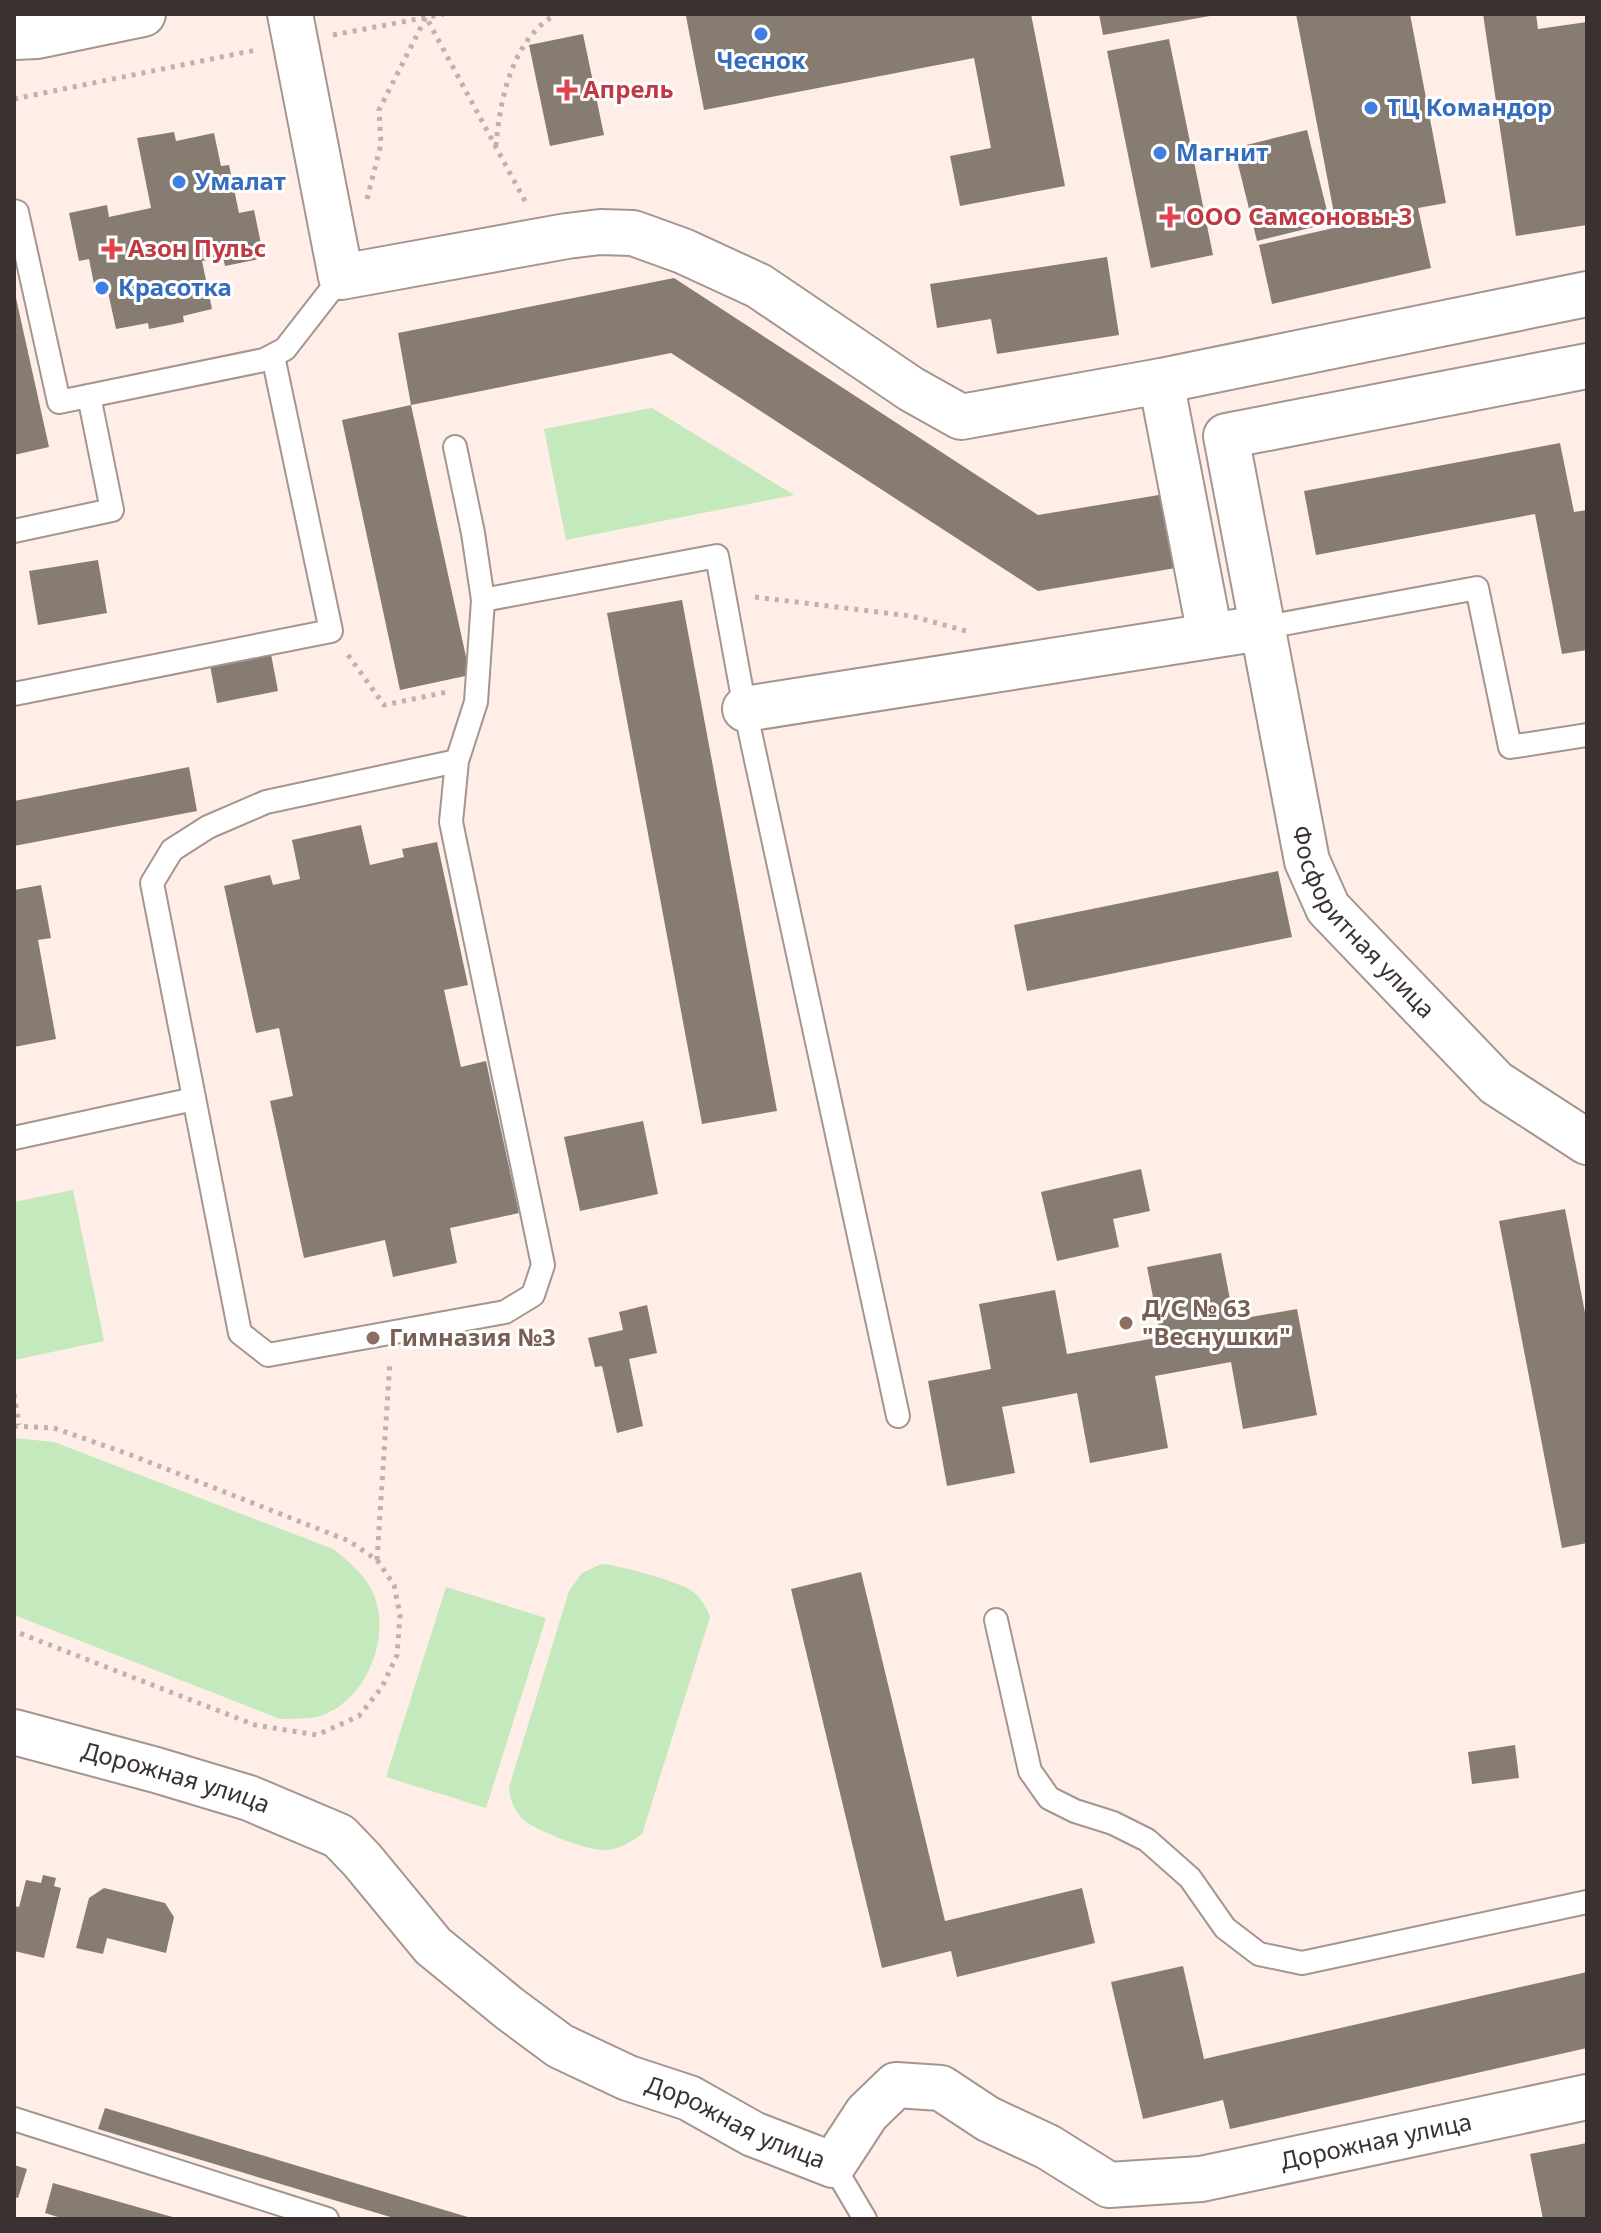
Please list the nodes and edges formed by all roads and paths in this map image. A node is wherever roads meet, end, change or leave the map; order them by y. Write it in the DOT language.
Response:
graph roads {
  1 [pos="143,14"];
  2 [pos="444,14"];
  3 [pos="556,14"];
  4 [pos="426,17"];
  5 [pos="293,28"];
  6 [pos="14,37"];
  7 [pos="14,99"];
  8 [pos="495,147"];
  9 [pos="14,211"];
  10 [pos="546,240"];
  11 [pos="338,261"];
  12 [pos="1587,294"];
  13 [pos="273,356"];
  14 [pos="1587,366"];
  15 [pos="1161,381"];
  16 [pos="89,396"];
  17 [pos="455,447"];
  18 [pos="14,531"];
  19 [pos="724,593"];
  20 [pos="483,600"];
  21 [pos="1261,628"];
  22 [pos="331,631"];
  23 [pos="973,632"];
  24 [pos="1210,635"];
  25 [pos="461,689"];
  26 [pos="14,694"];
  27 [pos="745,709"];
  28 [pos="1587,735"];
  29 [pos="457,761"];
  30 [pos="194,1099"];
  31 [pos="14,1138"];
  32 [pos="1587,1142"];
  33 [pos="391,1332"];
  34 [pos="14,1394"];
  35 [pos="898,1416"];
  36 [pos="16,1426"];
  37 [pos="377,1560"];
  38 [pos="996,1620"];
  39 [pos="14,1631"];
  40 [pos="14,1732"];
  41 [pos="1587,1902"];
  42 [pos="1587,2097"];
  43 [pos="14,2119"];
  44 [pos="833,2165"];
  45 [pos="327,2219"];
  46 [pos="865,2219"];
  1 -- 6 [label="street"];
  2 -- 4 [label="path"];
  3 -- 8 [label="path"];
  4 -- 5 [label="path"];
  4 -- 8 [label="path"];
  4 -- 11 [label="path"];
  5 -- 7 [label="path"];
  5 -- 11 [label="street"];
  8 -- 10 [label="path"];
  9 -- 16 [label="lane"];
  10 -- 11 [label="street"];
  10 -- 15 [label="street"];
  11 -- 13 [label="lane"];
  12 -- 15 [label="street"];
  13 -- 16 [label="lane"];
  13 -- 22 [label="lane"];
  14 -- 21 [label="street, Фосфоритная улица"];
  15 -- 24 [label="street"];
  16 -- 18 [label="lane"];
  17 -- 20 [label="lane"];
  19 -- 20 [label="lane"];
  19 -- 23 [label="path"];
  19 -- 27 [label="lane"];
  20 -- 29 [label="lane"];
  21 -- 24 [label="street"];
  21 -- 28 [label="lane"];
  21 -- 32 [label="street, Фосфоритная улица"];
  22 -- 25 [label="path"];
  22 -- 26 [label="lane"];
  24 -- 27 [label="street"];
  27 -- 35 [label="lane"];
  29 -- 30 [label="lane"];
  29 -- 33 [label="lane"];
  30 -- 31 [label="lane"];
  30 -- 33 [label="lane"];
  33 -- 37 [label="path"];
  34 -- 36 [label="path"];
  36 -- 37 [label="path"];
  37 -- 39 [label="path"];
  38 -- 41 [label="lane"];
  40 -- 44 [label="street, Дорожная улица"];
  42 -- 44 [label="street, Дорожная улица"];
  43 -- 45 [label="lane"];
  44 -- 46 [label="lane"];
}
